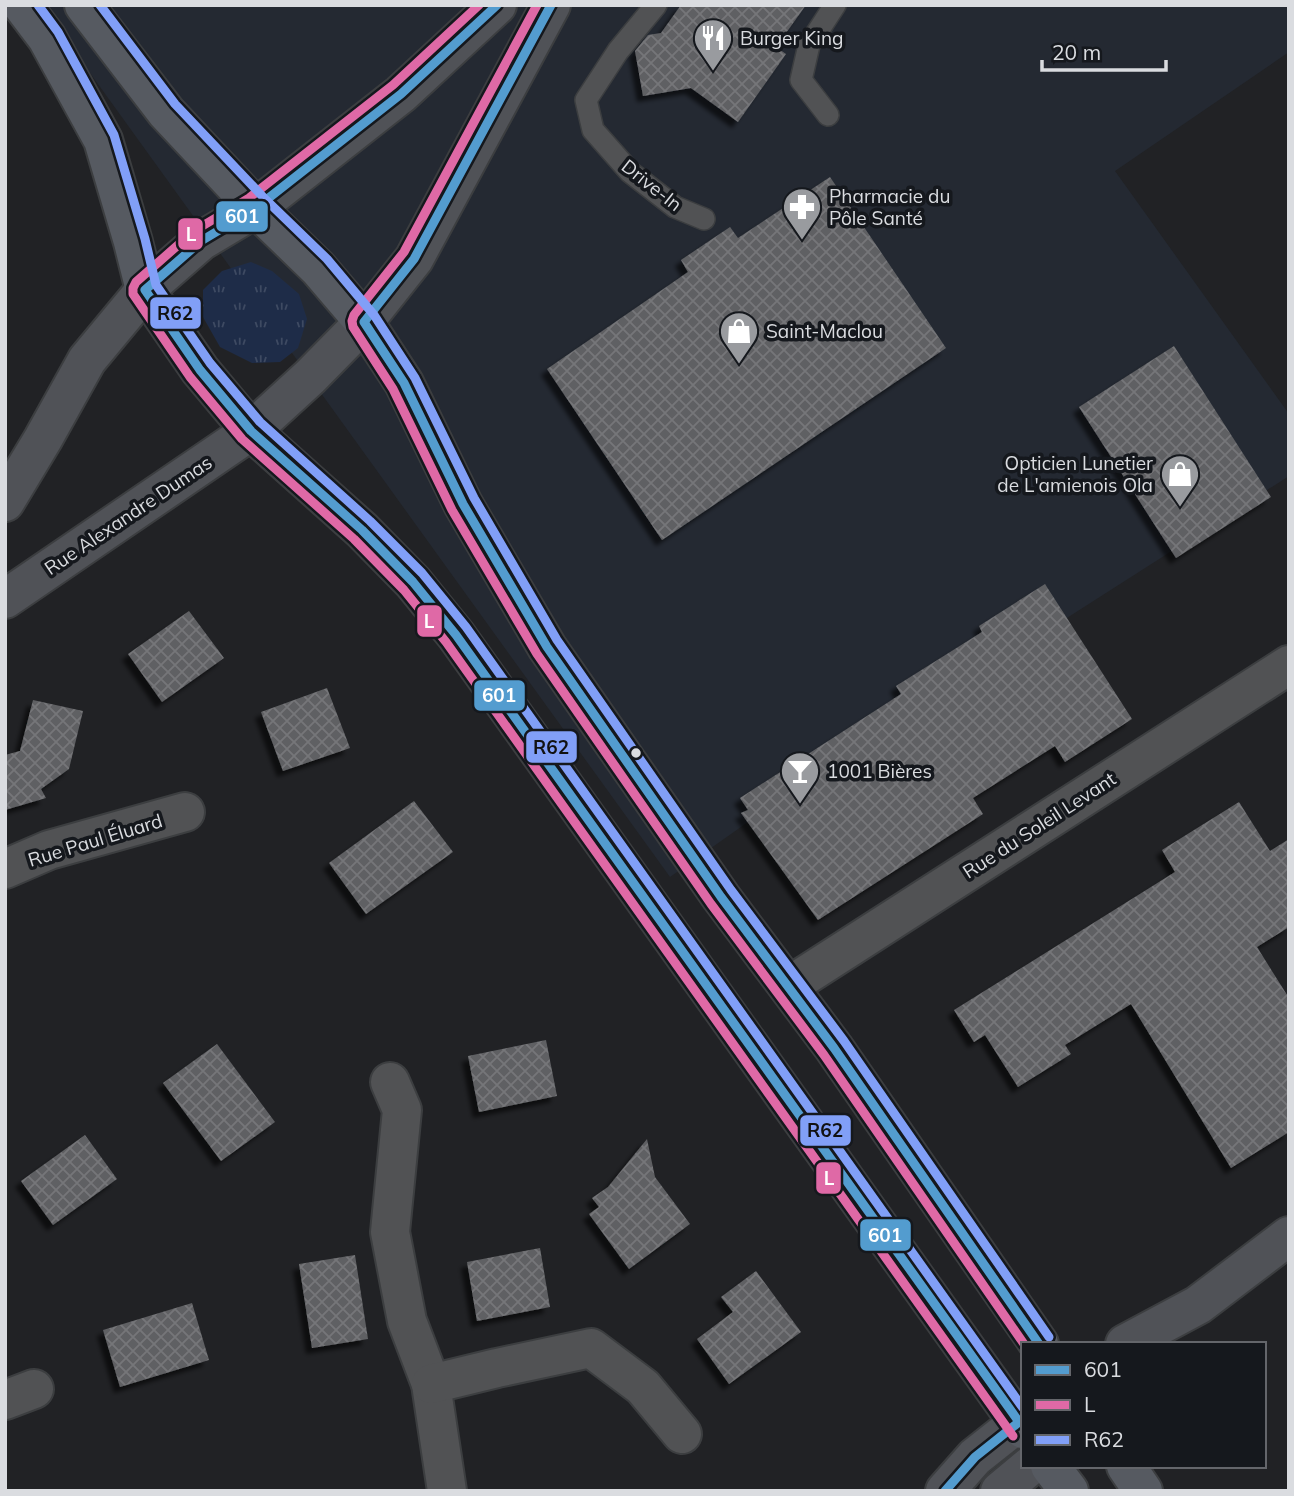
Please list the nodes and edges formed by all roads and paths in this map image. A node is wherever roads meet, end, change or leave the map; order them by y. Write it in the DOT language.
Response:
graph roads {
  1 [pos="22,5"];
  2 [pos="84,5"];
  3 [pos="497,5"];
  4 [pos="551,5"];
  5 [pos="656,5"];
  6 [pos="835,5"];
  7 [pos="828,115"];
  8 [pos="256,208"];
  9 [pos="704,219"];
  10 [pos="145,290"];
  11 [pos="364,322"];
  12 [pos="251,431"];
  13 [pos="5,502"];
  14 [pos="5,599"];
  15 [pos="1289,665"];
  16 [pos="185,812"];
  17 [pos="5,869"];
  18 [pos="789,986"];
  19 [pos="390,1082"];
  20 [pos="1289,1236"];
  21 [pos="1198,1305"];
  22 [pos="1038,1342"];
  23 [pos="1129,1342"];
  24 [pos="1166,1342"];
  25 [pos="431,1384"];
  26 [pos="1021,1423"];
  27 [pos="682,1434"];
  28 [pos="1028,1468"];
  29 [pos="1052,1468"];
  30 [pos="1127,1468"];
  31 [pos="447,1491"];
  32 [pos="945,1491"];
  33 [pos="1000,1491"];
  34 [pos="1069,1491"];
  35 [pos="1143,1491"];
  1 -- 10 [label="main road"];
  2 -- 8 [label="main road"];
  3 -- 8 [label="street"];
  4 -- 11 [label="street, Rue Alexandre Dumas"];
  5 -- 9 [label="lane, Drive-In"];
  6 -- 7 [label="lane"];
  8 -- 10 [label="street"];
  8 -- 11 [label="main road"];
  10 -- 12 [label="main road"];
  10 -- 13 [label="street"];
  11 -- 12 [label="street, Rue Alexandre Dumas"];
  11 -- 18 [label="main road"];
  12 -- 14 [label="street, Rue Alexandre Dumas"];
  12 -- 26 [label="main road"];
  15 -- 18 [label="street, Rue du Soleil Levant"];
  16 -- 17 [label="street, Rue Paul Éluard"];
  18 -- 22 [label="main road"];
  19 -- 25 [label="street"];
  20 -- 21 [label="street"];
  21 -- 23 [label="street"];
  21 -- 24 [label="street"];
  25 -- 27 [label="street"];
  25 -- 31 [label="street"];
  26 -- 32 [label="street"];
  28 -- 33 [label="street"];
  29 -- 34 [label="main road"];
  30 -- 35 [label="main road"];
}
